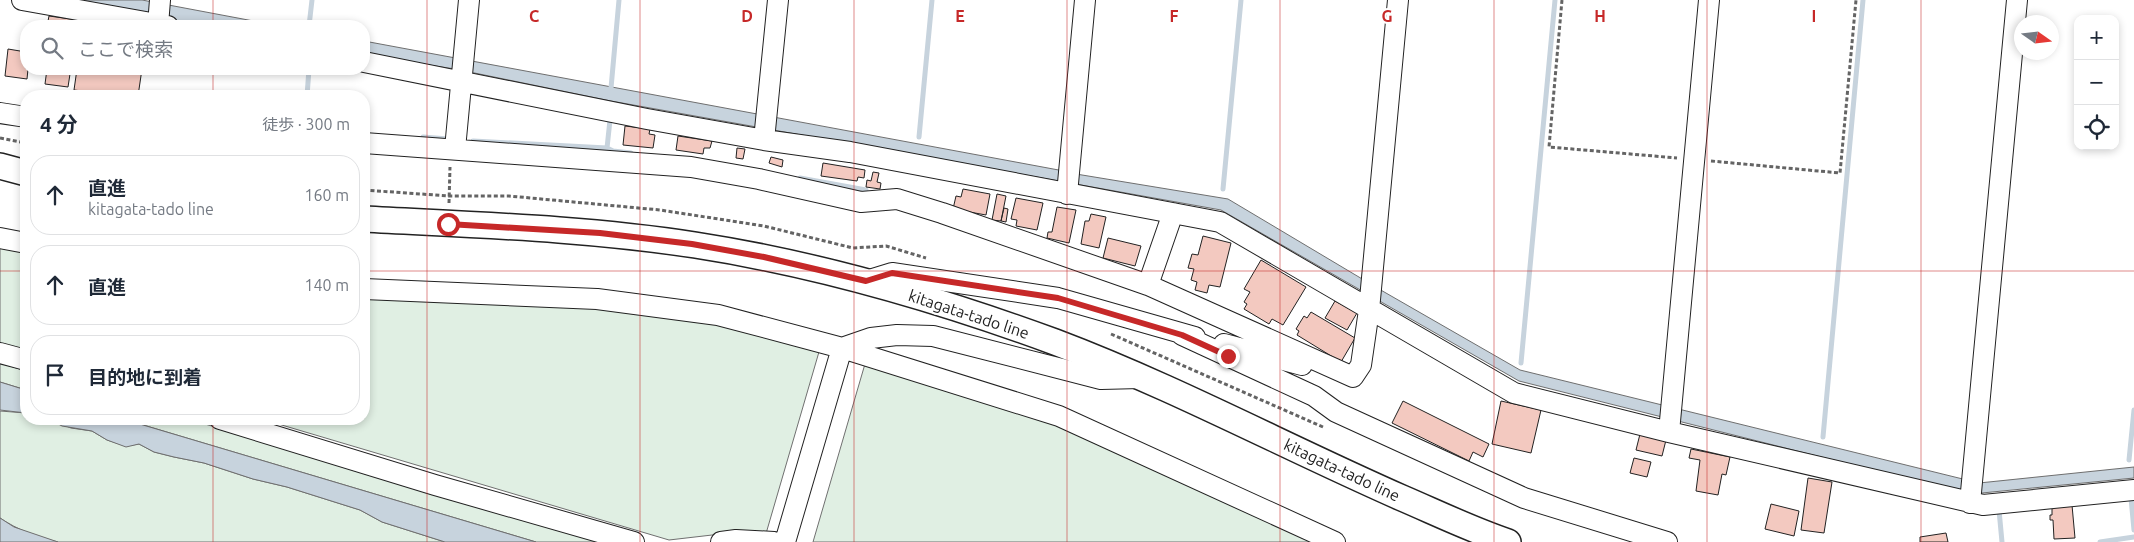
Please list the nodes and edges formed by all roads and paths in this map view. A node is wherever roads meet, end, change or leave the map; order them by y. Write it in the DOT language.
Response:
graph roads {
  1 [pos="22,0"];
  2 [pos="468,0"];
  3 [pos="778,0"];
  4 [pos="1085,0"];
  5 [pos="1398,0"];
  6 [pos="1709,0"];
  7 [pos="2017,0"];
  8 [pos="161,14"];
  9 [pos="370,63"];
  10 [pos="462,72"];
  11 [pos="0,113"];
  12 [pos="20,116"];
  13 [pos="765,129"];
  14 [pos="0,138"];
  15 [pos="20,143"];
  16 [pos="370,143"];
  17 [pos="453,149"];
  18 [pos="0,166"];
  19 [pos="20,171"];
  20 [pos="1068,184"];
  21 [pos="1173,213"];
  22 [pos="370,219"];
  23 [pos="448,224"];
  24 [pos="0,238"];
  25 [pos="20,242"];
  26 [pos="866,281"];
  27 [pos="1148,285"];
  28 [pos="370,289"];
  29 [pos="1370,305"];
  30 [pos="1182,335"];
  31 [pos="842,348"];
  32 [pos="0,352"];
  33 [pos="20,358"];
  34 [pos="1353,377"];
  35 [pos="1142,378"];
  36 [pos="1670,421"];
  37 [pos="267,426"];
  38 [pos="2134,490"];
  39 [pos="1971,493"];
  40 [pos="634,542"];
  41 [pos="721,542"];
  42 [pos="774,542"];
  43 [pos="785,542"];
  44 [pos="1335,542"];
  45 [pos="1508,542"];
  46 [pos="1667,542"];
  1 -- 8 [label="street"];
  2 -- 10 [label="street"];
  3 -- 13 [label="street"];
  4 -- 20 [label="street"];
  5 -- 29 [label="street"];
  6 -- 36 [label="street"];
  7 -- 39 [label="street"];
  9 -- 10 [label="street"];
  10 -- 13 [label="street"];
  10 -- 17 [label="street"];
  11 -- 12 [label="street"];
  13 -- 20 [label="street"];
  14 -- 15 [label="path"];
  16 -- 17 [label="street"];
  17 -- 23 [label="path"];
  17 -- 27 [label="street"];
  18 -- 19 [label="main road"];
  20 -- 21 [label="street"];
  21 -- 27 [label="street"];
  21 -- 29 [label="street"];
  22 -- 23 [label="main road, kitagata-tado line"];
  23 -- 26 [label="main road, kitagata-tado line"];
  24 -- 25 [label="street"];
  26 -- 30 [label="street"];
  26 -- 35 [label="main road, kitagata-tado line"];
  27 -- 34 [label="street"];
  28 -- 31 [label="street"];
  29 -- 34 [label="street"];
  29 -- 36 [label="street"];
  30 -- 34 [label="street"];
  30 -- 46 [label="street"];
  31 -- 35 [label="street"];
  31 -- 43 [label="street"];
  31 -- 44 [label="street"];
  32 -- 33 [label="street"];
  35 -- 45 [label="main road, kitagata-tado line"];
  36 -- 39 [label="street"];
  37 -- 40 [label="street"];
  38 -- 39 [label="street"];
  41 -- 42 [label="street"];
}
